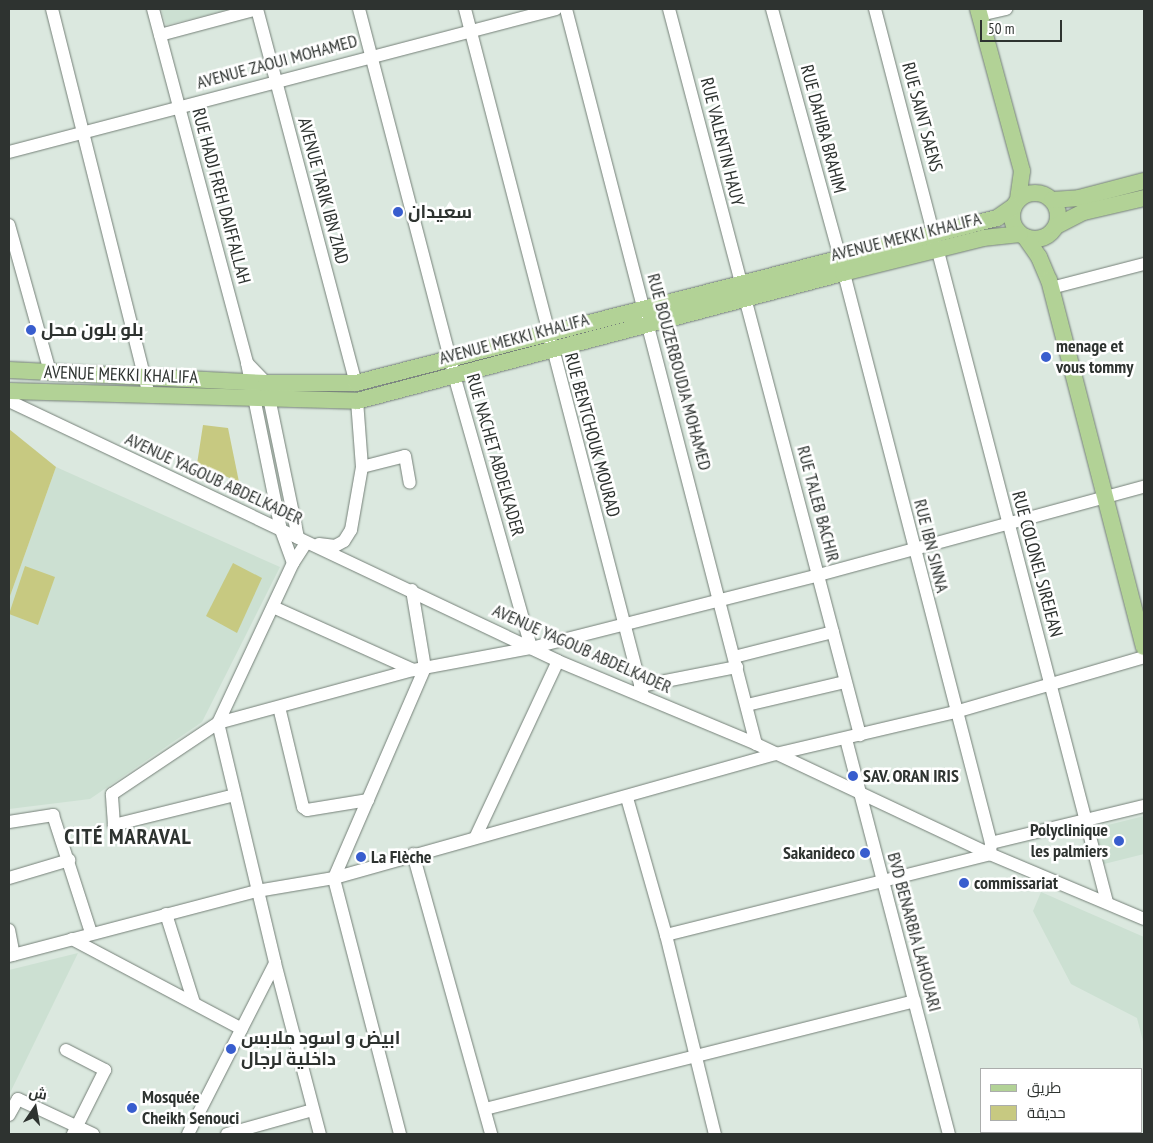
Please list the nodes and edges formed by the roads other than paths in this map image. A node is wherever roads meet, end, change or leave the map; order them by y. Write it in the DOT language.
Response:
graph roads {
  1 [pos="52,9"];
  2 [pos="153,9"];
  3 [pos="257,9"];
  4 [pos="359,9"];
  5 [pos="464,9"];
  6 [pos="556,9"];
  7 [pos="566,9"];
  8 [pos="669,9"];
  9 [pos="772,9"];
  10 [pos="875,9"];
  11 [pos="1006,9"];
  12 [pos="979,12"];
  13 [pos="471,32"];
  14 [pos="160,35"];
  15 [pos="371,56"];
  16 [pos="275,82"];
  17 [pos="179,106"];
  18 [pos="84,132"];
  19 [pos="9,152"];
  20 [pos="1022,171"];
  21 [pos="1144,181"];
  22 [pos="1048,197"];
  23 [pos="1144,198"];
  24 [pos="1016,203"];
  25 [pos="9,225"];
  26 [pos="1055,228"];
  27 [pos="1022,236"];
  28 [pos="936,242"];
  29 [pos="1144,264"];
  30 [pos="842,265"];
  31 [pos="1050,284"];
  32 [pos="742,291"];
  33 [pos="647,316"];
  34 [pos="548,334"];
  35 [pos="552,350"];
  36 [pos="452,367"];
  37 [pos="9,370"];
  38 [pos="50,372"];
  39 [pos="146,377"];
  40 [pos="258,382"];
  41 [pos="356,383"];
  42 [pos="9,392"];
  43 [pos="149,396"];
  44 [pos="252,398"];
  45 [pos="270,400"];
  46 [pos="9,401"];
  47 [pos="357,401"];
  48 [pos="362,467"];
  49 [pos="410,483"];
  50 [pos="1144,486"];
  51 [pos="1107,496"];
  52 [pos="1007,521"];
  53 [pos="281,530"];
  54 [pos="302,540"];
  55 [pos="913,547"];
  56 [pos="293,563"];
  57 [pos="819,575"];
  58 [pos="412,590"];
  59 [pos="720,599"];
  60 [pos="274,607"];
  61 [pos="624,623"];
  62 [pos="833,632"];
  63 [pos="1144,646"];
  64 [pos="531,648"];
  65 [pos="1144,657"];
  66 [pos="558,661"];
  67 [pos="736,662"];
  68 [pos="419,669"];
  69 [pos="845,682"];
  70 [pos="1051,685"];
  71 [pos="642,691"];
  72 [pos="747,705"];
  73 [pos="279,707"];
  74 [pos="955,712"];
  75 [pos="218,723"];
  76 [pos="860,735"];
  77 [pos="846,739"];
  78 [pos="756,744"];
  79 [pos="776,754"];
  80 [pos="859,790"];
  81 [pos="235,795"];
  82 [pos="627,798"];
  83 [pos="368,800"];
  84 [pos="1144,806"];
  85 [pos="1085,821"];
  86 [pos="9,822"];
  87 [pos="476,836"];
  88 [pos="990,848"];
  89 [pos="413,854"];
  90 [pos="69,860"];
  91 [pos="9,878"];
  92 [pos="334,878"];
  93 [pos="880,880"];
  94 [pos="257,892"];
  95 [pos="1106,902"];
  96 [pos="166,914"];
  97 [pos="1144,920"];
  98 [pos="9,930"];
  99 [pos="92,933"];
  100 [pos="666,935"];
  101 [pos="72,938"];
  102 [pos="11,956"];
  103 [pos="275,963"];
  104 [pos="914,1001"];
  105 [pos="194,1003"];
  106 [pos="242,1028"];
  107 [pos="66,1050"];
  108 [pos="694,1055"];
  109 [pos="485,1109"];
  110 [pos="313,1110"];
  111 [pos="9,1115"];
  112 [pos="75,1130"];
  113 [pos="93,1134"];
  114 [pos="188,1134"];
  115 [pos="227,1134"];
  116 [pos="320,1134"];
  117 [pos="400,1134"];
  118 [pos="491,1134"];
  119 [pos="715,1134"];
  120 [pos="949,1134"];
  1 -- 18 [label="street"];
  2 -- 14 [label="street, RUE HADJ FREH DAIFFALLAH"];
  3 -- 14 [label="street"];
  3 -- 16 [label="street, AVENUE TARIK IBN ZIAD"];
  4 -- 15 [label="street, RUE NACHET ABDELKADER"];
  5 -- 13 [label="street, RUE BENTCHOUK MOURAD"];
  6 -- 13 [label="street, AVENUE ZAOUI MOHAMED"];
  7 -- 33 [label="street, RUE BOUZERBOUDJA MOHAMED"];
  8 -- 32 [label="street, RUE VALENTIN HAUY"];
  9 -- 30 [label="street, RUE DAHIBA BRAHIM"];
  10 -- 28 [label="street, RUE SAINT SAENS"];
  11 -- 12 [label="street"];
  12 -- 20 [label="main road"];
  13 -- 15 [label="street, AVENUE ZAOUI MOHAMED"];
  13 -- 34 [label="street, RUE BENTCHOUK MOURAD"];
  14 -- 17 [label="street, RUE HADJ FREH DAIFFALLAH"];
  15 -- 16 [label="street, AVENUE ZAOUI MOHAMED"];
  15 -- 36 [label="street, RUE NACHET ABDELKADER"];
  16 -- 17 [label="street, AVENUE ZAOUI MOHAMED"];
  16 -- 41 [label="street, AVENUE TARIK IBN ZIAD"];
  17 -- 18 [label="street, AVENUE ZAOUI MOHAMED"];
  17 -- 40 [label="street, RUE HADJ FREH DAIFFALLAH"];
  18 -- 19 [label="street, AVENUE ZAOUI MOHAMED"];
  18 -- 39 [label="street"];
  20 -- 22 [label="main road"];
  20 -- 24 [label="main road"];
  21 -- 22 [label="main road"];
  22 -- 24 [label="main road"];
  22 -- 26 [label="main road"];
  23 -- 26 [label="main road"];
  24 -- 27 [label="main road"];
  24 -- 28 [label="main road, AVENUE MEKKI KHALIFA"];
  25 -- 38 [label="street"];
  26 -- 27 [label="main road"];
  26 -- 31 [label="main road"];
  27 -- 28 [label="main road, AVENUE MEKKI KHALIFA"];
  27 -- 31 [label="main road"];
  28 -- 30 [label="main road, AVENUE MEKKI KHALIFA"];
  28 -- 52 [label="street, RUE COLONEL SIREJEAN"];
  29 -- 31 [label="street"];
  30 -- 32 [label="main road, AVENUE MEKKI KHALIFA"];
  30 -- 55 [label="street, RUE IBN SINNA"];
  31 -- 51 [label="main road"];
  32 -- 33 [label="main road, AVENUE MEKKI KHALIFA"];
  32 -- 57 [label="street, RUE TALEB BACHIR"];
  33 -- 34 [label="main road, AVENUE MEKKI KHALIFA"];
  33 -- 35 [label="main road, AVENUE MEKKI KHALIFA"];
  33 -- 59 [label="street, RUE BOUZERBOUDJA MOHAMED"];
  34 -- 35 [label="street, RUE BENTCHOUK MOURAD"];
  34 -- 36 [label="main road, AVENUE MEKKI KHALIFA"];
  35 -- 36 [label="main road, AVENUE MEKKI KHALIFA"];
  35 -- 61 [label="street, RUE BENTCHOUK MOURAD"];
  36 -- 41 [label="main road, AVENUE MEKKI KHALIFA"];
  36 -- 47 [label="main road, AVENUE MEKKI KHALIFA"];
  36 -- 64 [label="street, RUE NACHET ABDELKADER"];
  37 -- 38 [label="main road, AVENUE MEKKI KHALIFA"];
  38 -- 39 [label="main road, AVENUE MEKKI KHALIFA"];
  39 -- 40 [label="main road, AVENUE MEKKI KHALIFA"];
  39 -- 43 [label="street"];
  40 -- 41 [label="main road, AVENUE MEKKI KHALIFA"];
  40 -- 44 [label="street"];
  40 -- 45 [label="street"];
  42 -- 43 [label="main road, AVENUE MEKKI KHALIFA"];
  43 -- 44 [label="main road, AVENUE MEKKI KHALIFA"];
  44 -- 45 [label="main road, AVENUE MEKKI KHALIFA"];
  44 -- 53 [label="street"];
  45 -- 47 [label="main road, AVENUE MEKKI KHALIFA"];
  45 -- 54 [label="street"];
  46 -- 53 [label="street, AVENUE YAGOUB ABDELKADER"];
  47 -- 48 [label="street"];
  48 -- 49 [label="street"];
  48 -- 54 [label="street"];
  50 -- 51 [label="street"];
  51 -- 52 [label="street"];
  51 -- 63 [label="main road"];
  52 -- 55 [label="street"];
  52 -- 70 [label="street, RUE COLONEL SIREJEAN"];
  53 -- 54 [label="street, AVENUE YAGOUB ABDELKADER"];
  53 -- 56 [label="street"];
  54 -- 56 [label="street"];
  54 -- 58 [label="street, AVENUE YAGOUB ABDELKADER"];
  55 -- 57 [label="street"];
  55 -- 74 [label="street, RUE IBN SINNA"];
  56 -- 60 [label="street"];
  57 -- 59 [label="street"];
  57 -- 62 [label="street, RUE TALEB BACHIR"];
  58 -- 64 [label="street, AVENUE YAGOUB ABDELKADER"];
  58 -- 68 [label="street"];
  59 -- 61 [label="street"];
  59 -- 67 [label="street, RUE BOUZERBOUDJA MOHAMED"];
  60 -- 68 [label="street"];
  60 -- 75 [label="street"];
  61 -- 64 [label="street"];
  61 -- 71 [label="street, RUE BENTCHOUK MOURAD"];
  62 -- 67 [label="street"];
  62 -- 69 [label="street, RUE TALEB BACHIR"];
  64 -- 66 [label="street, AVENUE YAGOUB ABDELKADER"];
  64 -- 68 [label="street"];
  65 -- 70 [label="street"];
  66 -- 71 [label="street, AVENUE YAGOUB ABDELKADER"];
  66 -- 87 [label="street"];
  67 -- 71 [label="street"];
  67 -- 72 [label="street, RUE BOUZERBOUDJA MOHAMED"];
  68 -- 73 [label="street"];
  68 -- 83 [label="street"];
  69 -- 72 [label="street"];
  69 -- 76 [label="street, RUE TALEB BACHIR"];
  70 -- 74 [label="street"];
  70 -- 85 [label="street, RUE COLONEL SIREJEAN"];
  71 -- 78 [label="street, AVENUE YAGOUB ABDELKADER"];
  72 -- 78 [label="street, RUE BOUZERBOUDJA MOHAMED"];
  73 -- 75 [label="street"];
  73 -- 83 [label="street"];
  74 -- 76 [label="street"];
  74 -- 88 [label="street, RUE IBN SINNA"];
  75 -- 81 [label="street"];
  75 -- 81 [label="street"];
  76 -- 77 [label="street"];
  77 -- 79 [label="street"];
  77 -- 80 [label="street, BVD BENARBIA LAHOUARI"];
  78 -- 79 [label="street, AVENUE YAGOUB ABDELKADER"];
  79 -- 80 [label="street, AVENUE YAGOUB ABDELKADER"];
  79 -- 82 [label="street"];
  80 -- 88 [label="street, AVENUE YAGOUB ABDELKADER"];
  80 -- 93 [label="street, BVD BENARBIA LAHOUARI"];
  81 -- 94 [label="street"];
  82 -- 87 [label="street"];
  82 -- 100 [label="street"];
  83 -- 92 [label="street"];
  84 -- 85 [label="street"];
  85 -- 88 [label="street"];
  85 -- 95 [label="street, RUE COLONEL SIREJEAN"];
  86 -- 90 [label="street"];
  87 -- 89 [label="street"];
  88 -- 93 [label="street"];
  88 -- 95 [label="street, AVENUE YAGOUB ABDELKADER"];
  89 -- 92 [label="street"];
  89 -- 109 [label="street"];
  90 -- 91 [label="street"];
  90 -- 99 [label="street"];
  92 -- 94 [label="street"];
  92 -- 117 [label="street"];
  93 -- 100 [label="street"];
  93 -- 104 [label="street, BVD BENARBIA LAHOUARI"];
  94 -- 96 [label="street"];
  94 -- 103 [label="street"];
  95 -- 97 [label="street, AVENUE YAGOUB ABDELKADER"];
  96 -- 99 [label="street"];
  96 -- 105 [label="street"];
  98 -- 102 [label="street"];
  99 -- 101 [label="street"];
  100 -- 108 [label="street"];
  101 -- 102 [label="street"];
  101 -- 105 [label="street"];
  103 -- 106 [label="street"];
  103 -- 110 [label="street"];
  104 -- 108 [label="street"];
  104 -- 120 [label="street, BVD BENARBIA LAHOUARI"];
  105 -- 106 [label="street"];
  106 -- 114 [label="street"];
  107 -- 112 [label="street"];
  108 -- 109 [label="street"];
  108 -- 119 [label="street"];
  109 -- 118 [label="street"];
  110 -- 115 [label="street"];
  110 -- 116 [label="street"];
  111 -- 112 [label="street"];
  112 -- 113 [label="street"];
}
